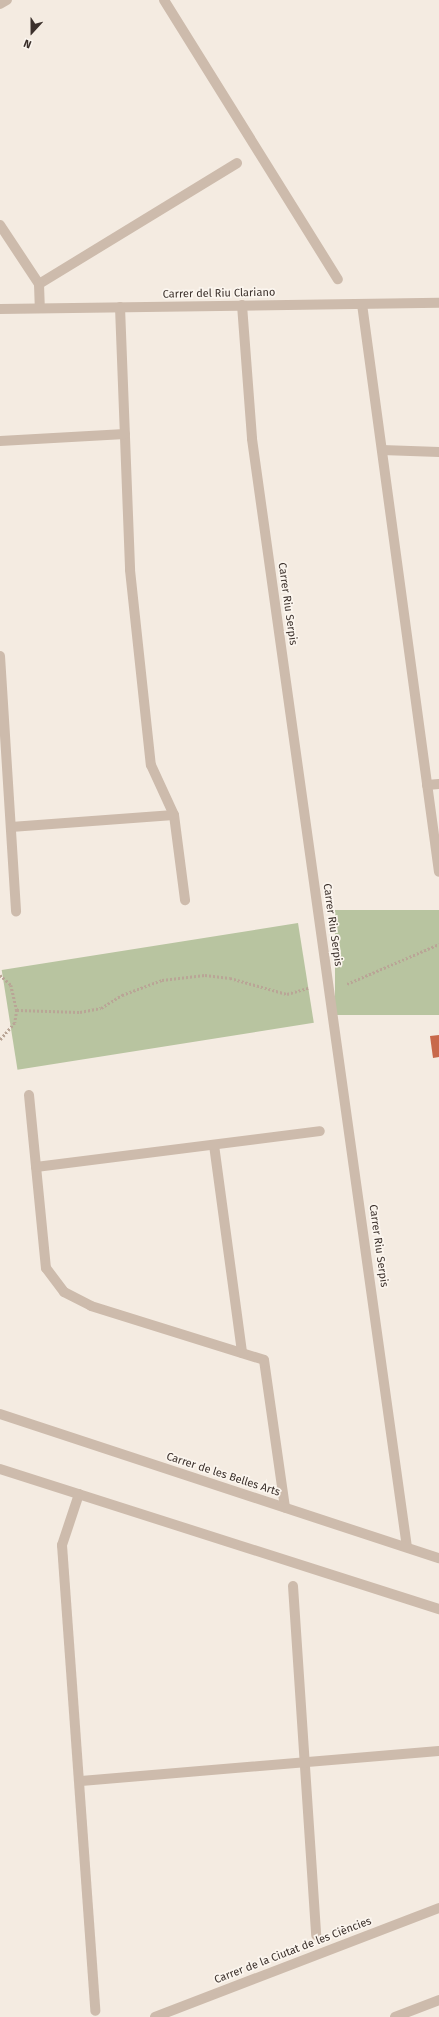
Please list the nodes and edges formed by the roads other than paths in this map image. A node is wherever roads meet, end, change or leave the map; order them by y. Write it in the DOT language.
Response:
graph roads {
  1 [pos="7,0"];
  2 [pos="164,0"];
  3 [pos="0,4"];
  4 [pos="237,163"];
  5 [pos="0,226"];
  6 [pos="338,279"];
  7 [pos="39,284"];
  8 [pos="439,302"];
  9 [pos="362,304"];
  10 [pos="242,305"];
  11 [pos="120,307"];
  12 [pos="40,308"];
  13 [pos="0,309"];
  14 [pos="125,434"];
  15 [pos="0,441"];
  16 [pos="382,450"];
  17 [pos="439,452"];
  18 [pos="0,656"];
  19 [pos="439,784"];
  20 [pos="427,785"];
  21 [pos="174,815"];
  22 [pos="11,827"];
  23 [pos="439,872"];
  24 [pos="185,900"];
  25 [pos="16,912"];
  26 [pos="29,1095"];
  27 [pos="320,1131"];
  28 [pos="214,1145"];
  29 [pos="36,1167"];
  30 [pos="242,1354"];
  31 [pos="0,1414"];
  32 [pos="0,1469"];
  33 [pos="79,1494"];
  34 [pos="285,1508"];
  35 [pos="407,1547"];
  36 [pos="439,1558"];
  37 [pos="293,1586"];
  38 [pos="439,1609"];
  39 [pos="439,1751"];
  40 [pos="305,1762"];
  41 [pos="81,1781"];
  42 [pos="439,1908"];
  43 [pos="316,1935"];
  44 [pos="439,2000"];
  45 [pos="95,2011"];
  46 [pos="399,2016"];
  47 [pos="155,2017"];
  1 -- 3 [label="street"];
  2 -- 6 [label="street"];
  4 -- 7 [label="street"];
  5 -- 7 [label="street"];
  7 -- 12 [label="street"];
  8 -- 9 [label="street, Carrer del Riu Clariano"];
  9 -- 10 [label="street, Carrer del Riu Clariano"];
  9 -- 16 [label="street"];
  10 -- 11 [label="street, Carrer del Riu Clariano"];
  10 -- 35 [label="street, Carrer Riu Serpis"];
  11 -- 12 [label="street, Carrer del Riu Clariano"];
  11 -- 14 [label="street"];
  12 -- 13 [label="street, Carrer del Riu Clariano"];
  14 -- 15 [label="street"];
  14 -- 21 [label="street"];
  16 -- 17 [label="street"];
  16 -- 20 [label="street"];
  18 -- 22 [label="street"];
  19 -- 20 [label="street"];
  20 -- 23 [label="street"];
  21 -- 22 [label="street"];
  21 -- 24 [label="street"];
  22 -- 25 [label="street"];
  26 -- 29 [label="street"];
  27 -- 28 [label="street"];
  28 -- 29 [label="street"];
  28 -- 30 [label="street"];
  29 -- 30 [label="street"];
  30 -- 34 [label="street"];
  31 -- 34 [label="street, Carrer de les Belles Arts"];
  32 -- 33 [label="street"];
  33 -- 38 [label="street"];
  33 -- 41 [label="street"];
  34 -- 35 [label="street, Carrer de les Belles Arts"];
  35 -- 36 [label="street, Carrer de les Belles Arts"];
  37 -- 40 [label="street"];
  39 -- 40 [label="street"];
  40 -- 41 [label="street"];
  40 -- 43 [label="street"];
  41 -- 45 [label="street"];
  42 -- 47 [label="street, Carrer de la Ciutat de les Ciències"];
  44 -- 46 [label="street"];
}
